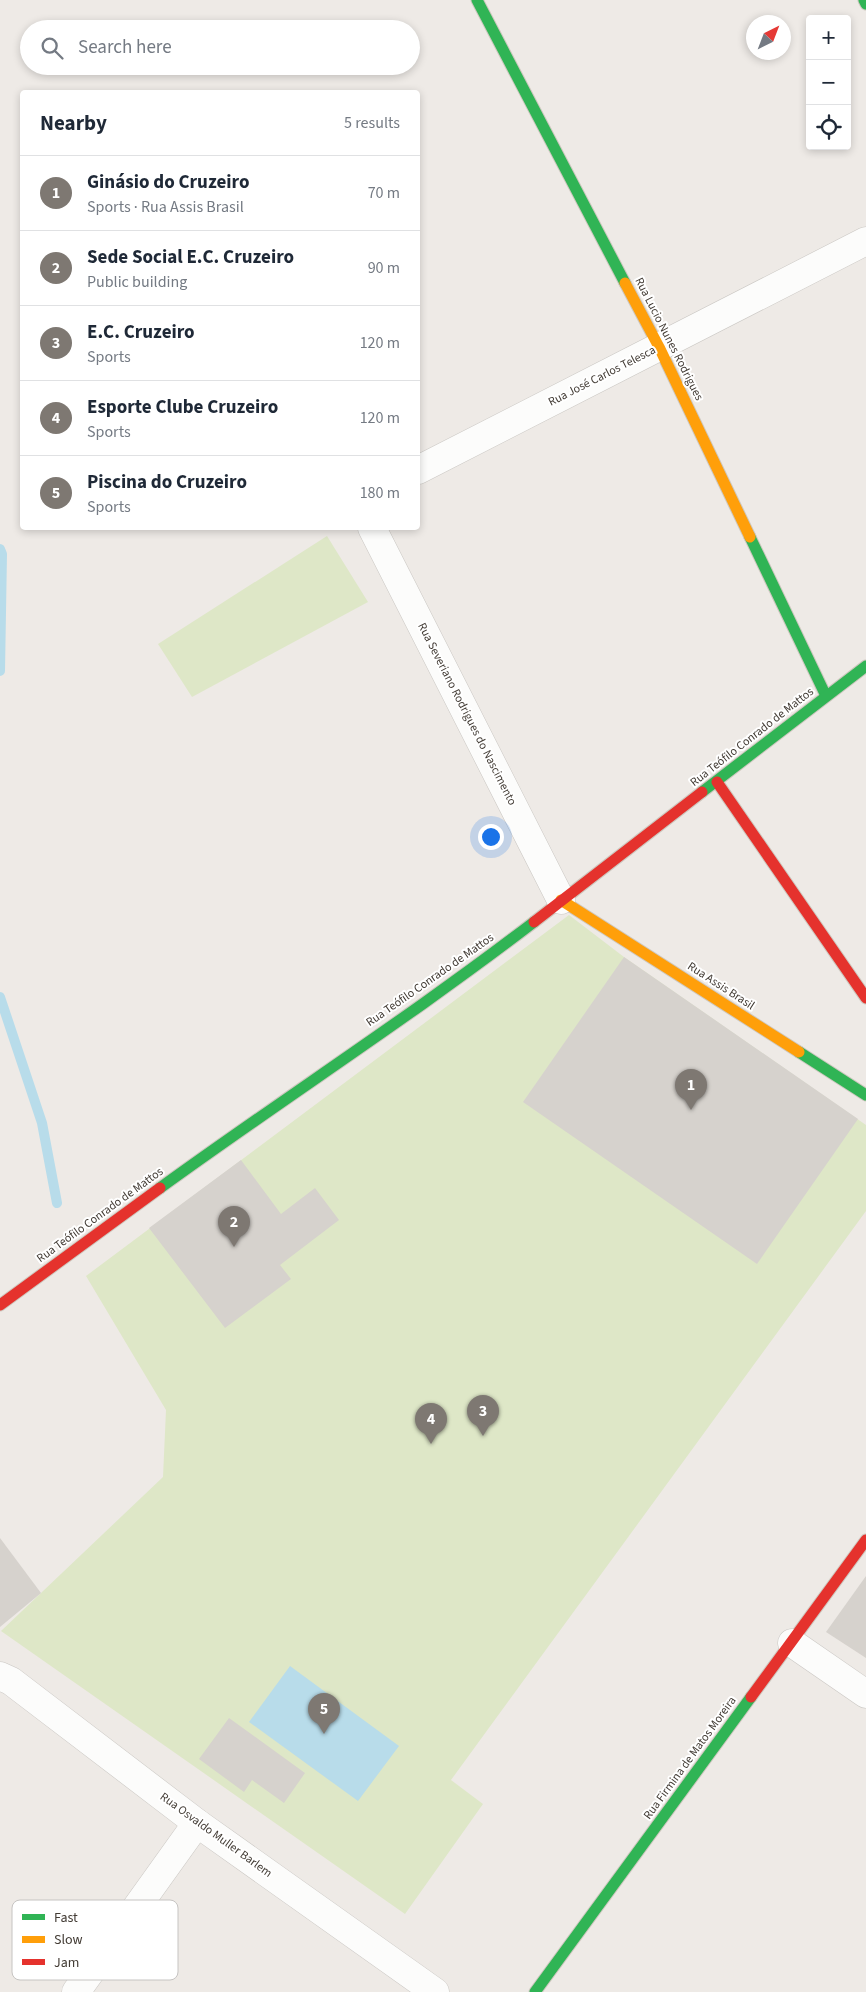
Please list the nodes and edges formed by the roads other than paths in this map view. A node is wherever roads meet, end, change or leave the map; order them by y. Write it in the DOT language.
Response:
graph roads {
  1 [pos="477,0"];
  2 [pos="864,0"];
  3 [pos="866,4"];
  4 [pos="866,241"];
  5 [pos="659,347"];
  6 [pos="420,469"];
  7 [pos="373,530"];
  8 [pos="866,666"];
  9 [pos="826,696"];
  10 [pos="717,782"];
  11 [pos="561,900"];
  12 [pos="866,998"];
  13 [pos="866,1095"];
  14 [pos="0,1305"];
  15 [pos="866,1540"];
  16 [pos="792,1643"];
  17 [pos="0,1676"];
  18 [pos="866,1694"];
  19 [pos="197,1823"];
  20 [pos="142,1900"];
  21 [pos="85,1980"];
  22 [pos="76,1992"];
  23 [pos="435,1992"];
  24 [pos="535,1992"];
  1 -- 5 [label="street, Rua Lucio Nunes Rodrigues"];
  2 -- 3 [label="street"];
  4 -- 5 [label="street, Rua José Carlos Telesca"];
  5 -- 6 [label="street, Rua José Carlos Telesca"];
  5 -- 9 [label="street, Rua Lucio Nunes Rodrigues"];
  7 -- 11 [label="street, Rua Severiano Rodrigues do Nascimento"];
  8 -- 9 [label="street, Rua Teófilo Conrado de Mattos"];
  9 -- 10 [label="street, Rua Teófilo Conrado de Mattos"];
  10 -- 11 [label="street, Rua Teófilo Conrado de Mattos"];
  10 -- 12 [label="street"];
  11 -- 13 [label="street, Rua Assis Brasil"];
  11 -- 14 [label="street, Rua Teófilo Conrado de Mattos"];
  15 -- 16 [label="street, Rua Firmina de Matos Moreira"];
  16 -- 18 [label="street"];
  16 -- 24 [label="street, Rua Firmina de Matos Moreira"];
  17 -- 19 [label="street, Rua Osvaldo Muller Barlem"];
  19 -- 20 [label="street"];
  19 -- 23 [label="street, Rua Osvaldo Muller Barlem"];
  21 -- 22 [label="street"];
}
